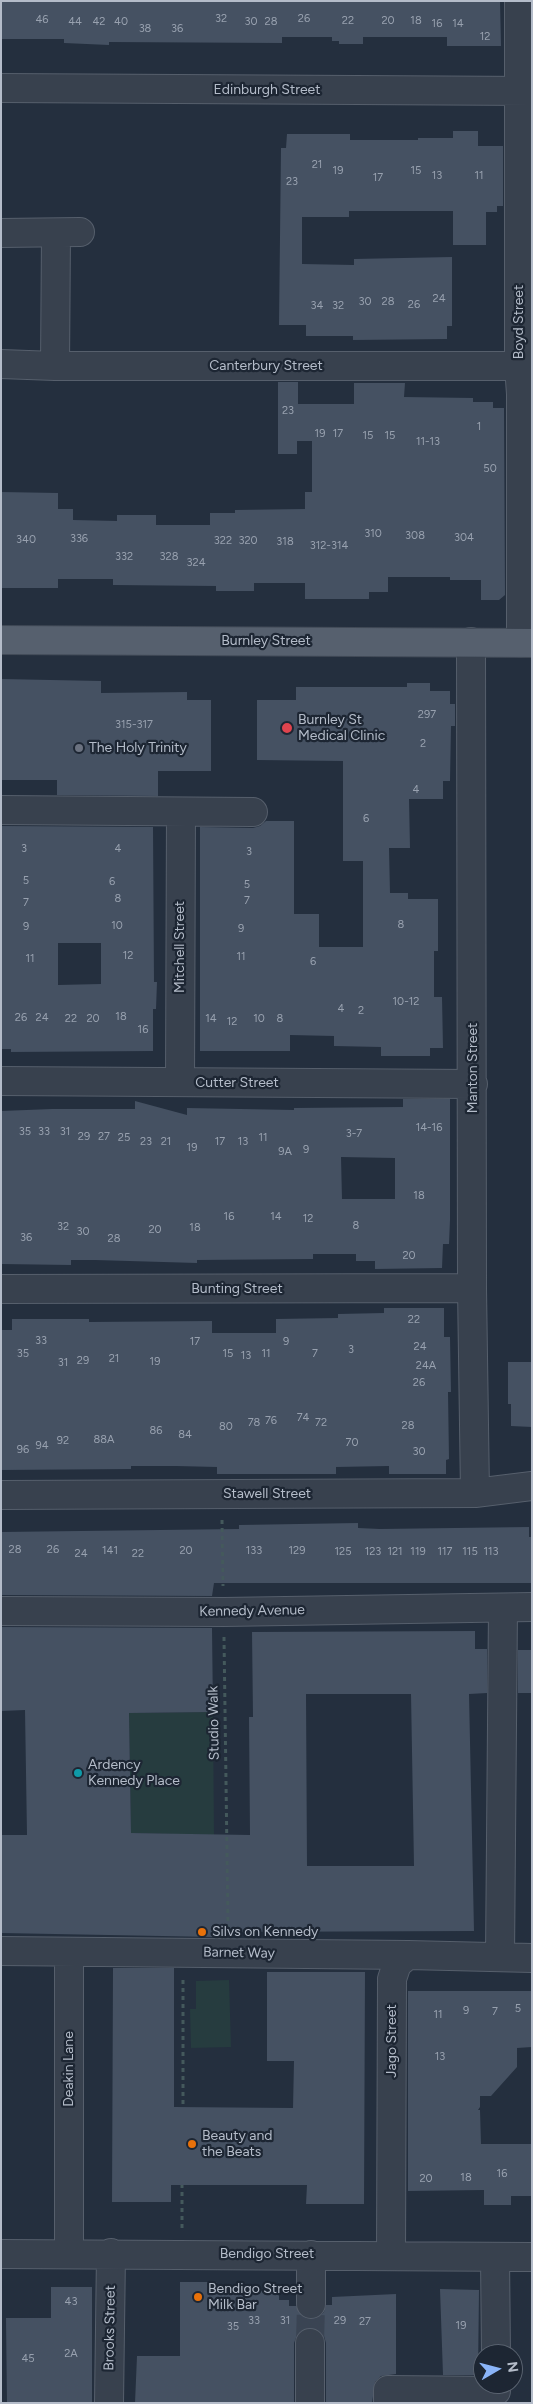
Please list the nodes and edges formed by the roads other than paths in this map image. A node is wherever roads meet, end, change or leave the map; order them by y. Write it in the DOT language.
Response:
graph roads {
  1 [pos="519,1"];
  2 [pos="1,88"];
  3 [pos="525,91"];
  4 [pos="1,233"];
  5 [pos="1,364"];
  6 [pos="55,366"];
  7 [pos="525,366"];
  8 [pos="1,640"];
  9 [pos="471,642"];
  10 [pos="527,643"];
  11 [pos="1,810"];
  12 [pos="181,812"];
  13 [pos="253,812"];
  14 [pos="1,1081"];
  15 [pos="180,1082"];
  16 [pos="473,1084"];
  17 [pos="472,1288"];
  18 [pos="1,1289"];
  19 [pos="532,1486"];
  20 [pos="475,1493"];
  21 [pos="1,1495"];
  22 [pos="532,1607"];
  23 [pos="503,1608"];
  24 [pos="1,1611"];
  25 [pos="1,1951"];
  26 [pos="69,1952"];
  27 [pos="408,1955"];
  28 [pos="500,1957"];
  29 [pos="532,1958"];
  30 [pos="111,2253"];
  31 [pos="1,2254"];
  32 [pos="69,2254"];
  33 [pos="311,2255"];
  34 [pos="391,2256"];
  35 [pos="532,2257"];
  36 [pos="495,2258"];
  37 [pos="310,2304"];
  38 [pos="310,2342"];
  39 [pos="496,2344"];
  40 [pos="473,2392"];
  41 [pos="109,2403"];
  42 [pos="310,2403"];
  43 [pos="388,2403"];
  1 -- 3 [label="street, Boyd Street"];
  2 -- 3 [label="street, Edinburgh Street"];
  3 -- 7 [label="street, Boyd Street"];
  4 -- 6 [label="street"];
  5 -- 6 [label="street, Canterbury Street"];
  6 -- 7 [label="street, Canterbury Street"];
  7 -- 10 [label="street, Boyd Street"];
  8 -- 9 [label="main road, Burnley Street"];
  9 -- 10 [label="main road, Burnley Street"];
  9 -- 16 [label="street, Manton Street"];
  11 -- 12 [label="street"];
  12 -- 13 [label="street"];
  12 -- 15 [label="street, Mitchell Street"];
  14 -- 15 [label="street, Cutter Street"];
  15 -- 16 [label="street, Cutter Street"];
  16 -- 17 [label="street, Manton Street"];
  17 -- 18 [label="street, Bunting Street"];
  17 -- 20 [label="street, Manton Street"];
  19 -- 20 [label="street, Stawell Street"];
  20 -- 21 [label="street, Stawell Street"];
  22 -- 23 [label="street, Kennedy Avenue"];
  23 -- 24 [label="street, Kennedy Avenue"];
  23 -- 28 [label="street"];
  25 -- 26 [label="street"];
  26 -- 27 [label="street, Barnet Way"];
  26 -- 32 [label="street, Deakin Lane"];
  27 -- 28 [label="street"];
  27 -- 34 [label="street, Jago Street"];
  28 -- 29 [label="street"];
  30 -- 32 [label="street, Bendigo Street"];
  30 -- 33 [label="street, Bendigo Street"];
  30 -- 41 [label="street, Brooks Street"];
  31 -- 32 [label="street, Bendigo Street"];
  33 -- 34 [label="street, Bendigo Street"];
  33 -- 37 [label="street"];
  34 -- 36 [label="street, Bendigo Street"];
  35 -- 36 [label="street, Bendigo Street"];
  36 -- 39 [label="street"];
  38 -- 42 [label="street"];
  40 -- 43 [label="street"];
}
